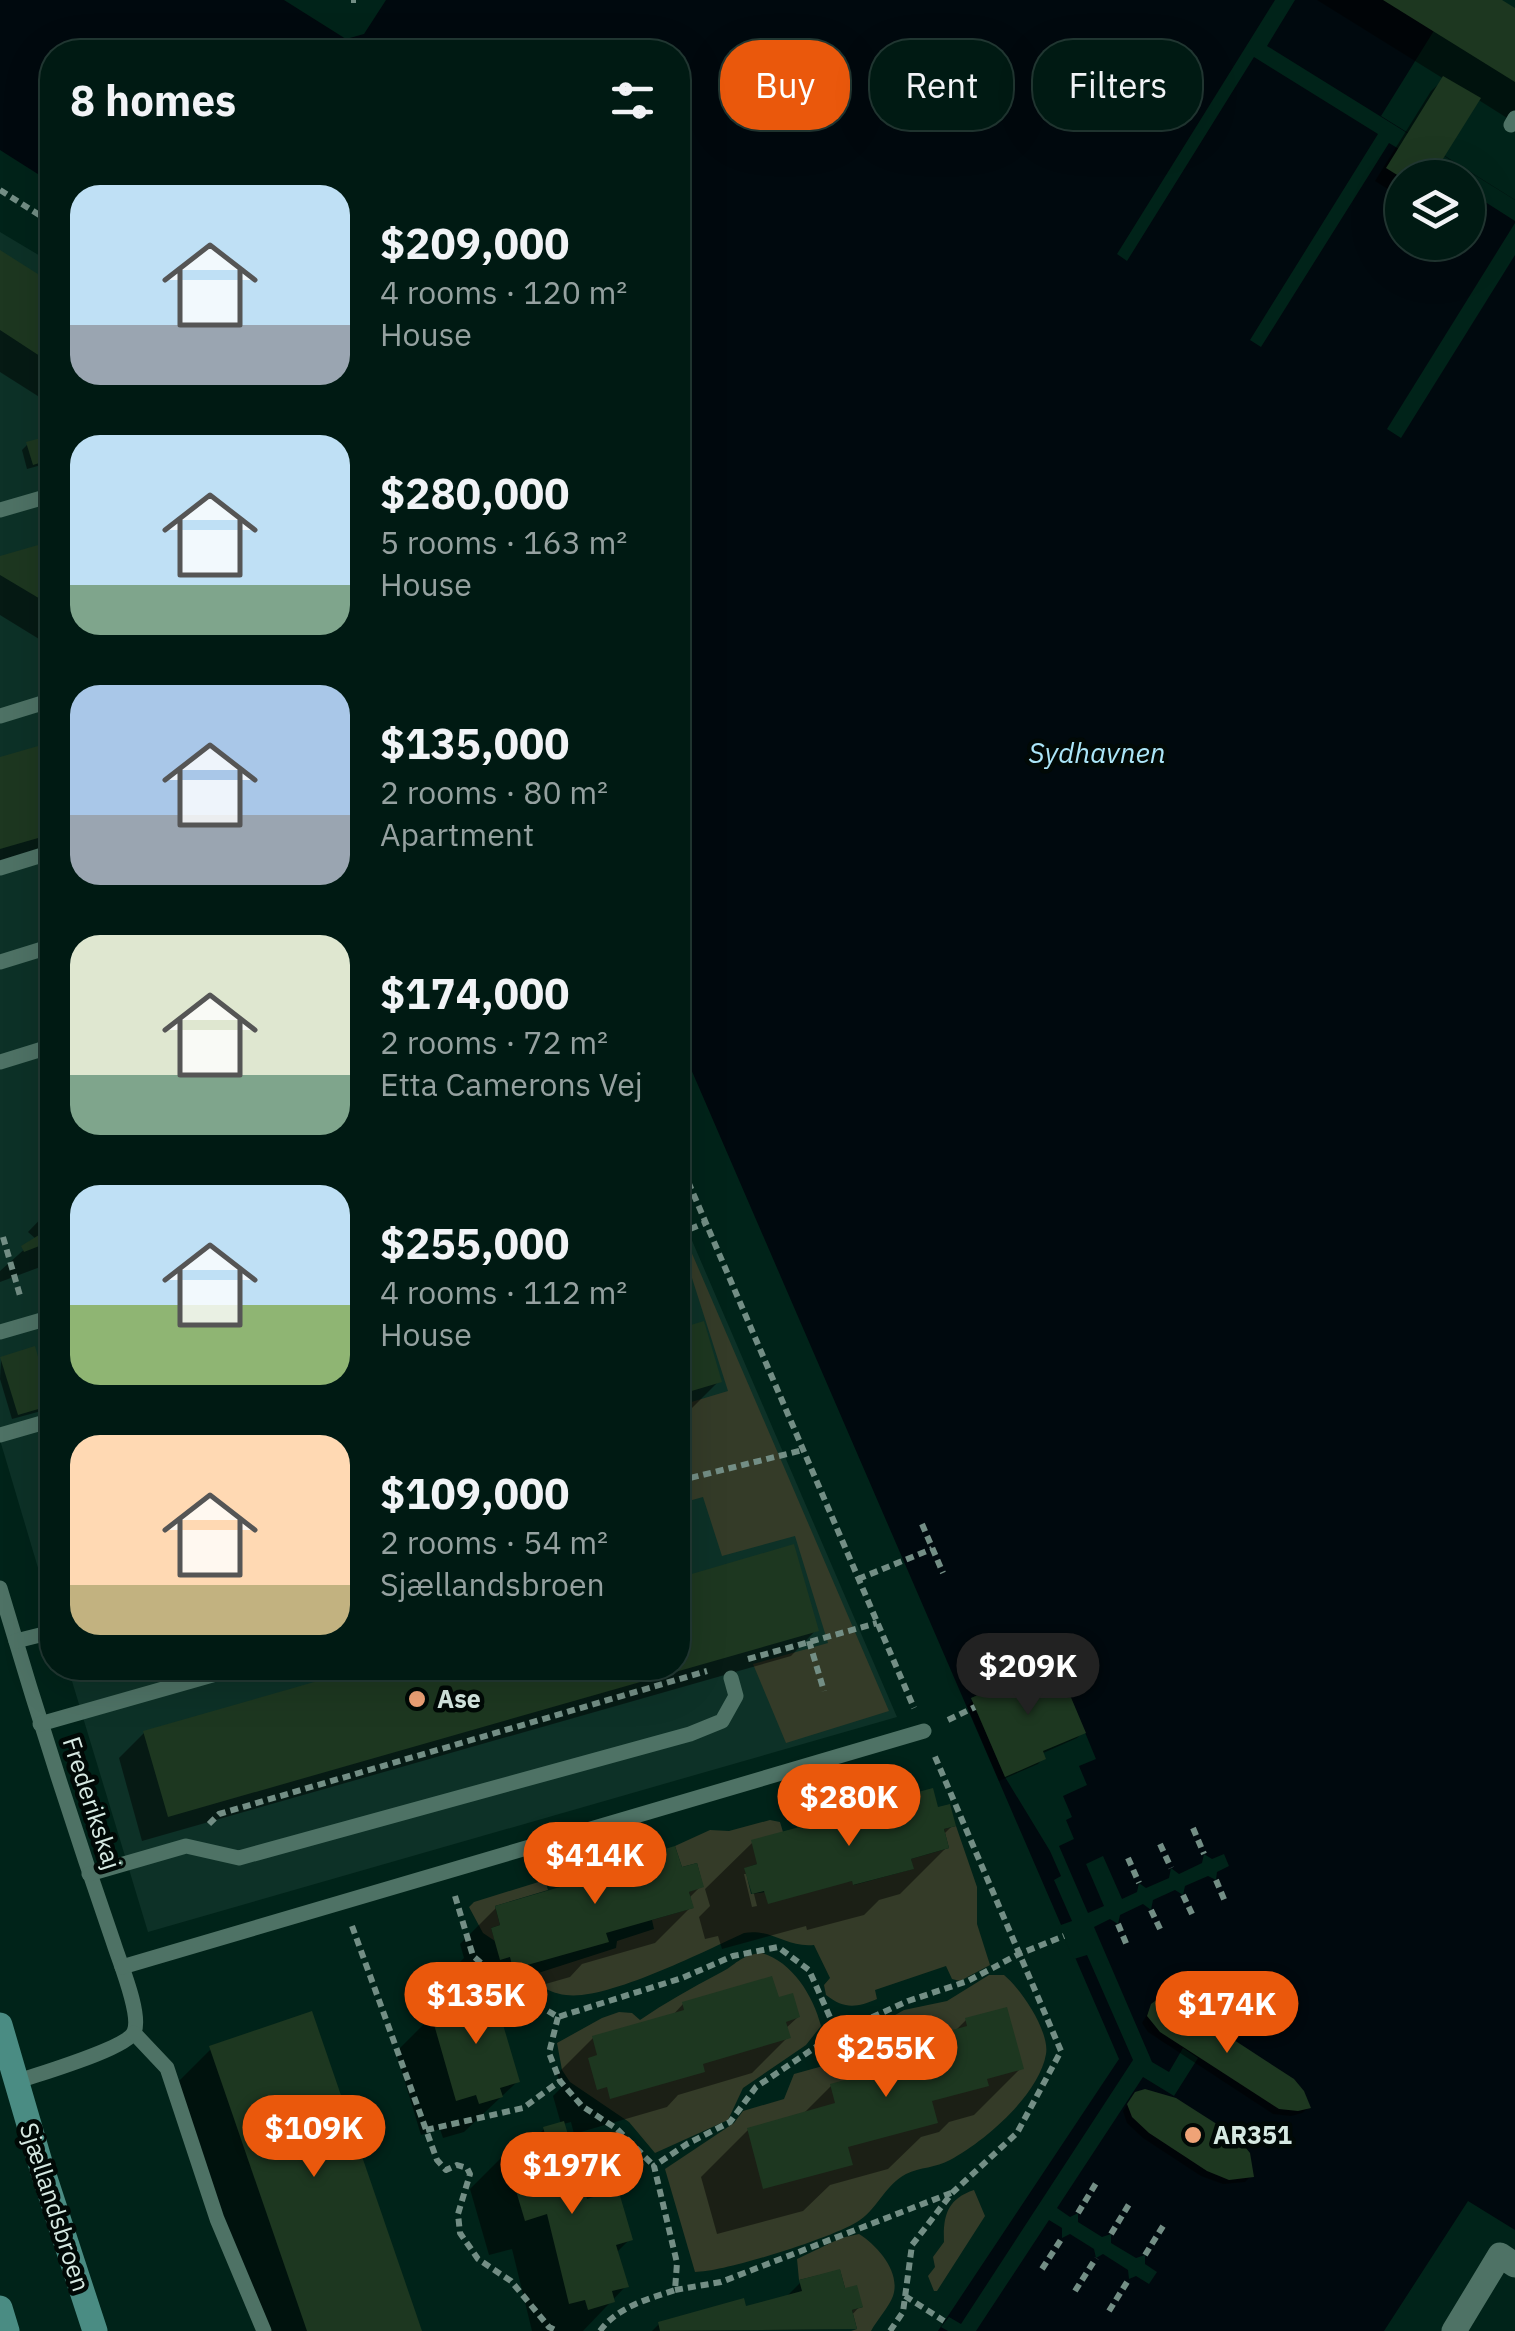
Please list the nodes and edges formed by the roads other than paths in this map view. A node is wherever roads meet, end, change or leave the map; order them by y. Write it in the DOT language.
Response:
graph roads {
  1 [pos="40,499"];
  2 [pos="0,510"];
  3 [pos="40,704"];
  4 [pos="0,716"];
  5 [pos="40,856"];
  6 [pos="0,868"];
  7 [pos="40,950"];
  8 [pos="0,962"];
  9 [pos="40,1050"];
  10 [pos="0,1062"];
  11 [pos="40,1320"];
  12 [pos="0,1332"];
  13 [pos="40,1423"];
  14 [pos="0,1435"];
  15 [pos="0,1588"];
  16 [pos="40,1635"];
  17 [pos="16,1641"];
  18 [pos="732,1671"];
  19 [pos="195,1680"];
  20 [pos="40,1724"];
  21 [pos="924,1731"];
  22 [pos="89,1874"];
  23 [pos="122,1967"];
  24 [pos="0,2024"];
  25 [pos="134,2033"];
  26 [pos="8,2086"];
  27 [pos="1515,2265"];
  28 [pos="0,2308"];
  29 [pos="7,2331"];
  30 [pos="95,2331"];
  31 [pos="264,2331"];
  32 [pos="1454,2331"];
  1 -- 2 [label="lane"];
  3 -- 4 [label="lane"];
  5 -- 6 [label="lane"];
  7 -- 8 [label="lane"];
  9 -- 10 [label="lane"];
  11 -- 12 [label="lane"];
  13 -- 14 [label="lane"];
  15 -- 17 [label="lane, Frederikskaj"];
  16 -- 17 [label="lane"];
  17 -- 20 [label="lane, Frederikskaj"];
  18 -- 22 [label="lane"];
  19 -- 20 [label="lane"];
  20 -- 22 [label="lane, Frederikskaj"];
  21 -- 23 [label="lane"];
  22 -- 23 [label="lane, Frederikskaj"];
  23 -- 25 [label="lane, Frederikskaj"];
  24 -- 26 [label="street, Sjællandsbroen"];
  25 -- 26 [label="lane"];
  25 -- 31 [label="lane"];
  26 -- 30 [label="street, Sjællandsbroen"];
  27 -- 32 [label="street"];
  28 -- 29 [label="street"];
}
